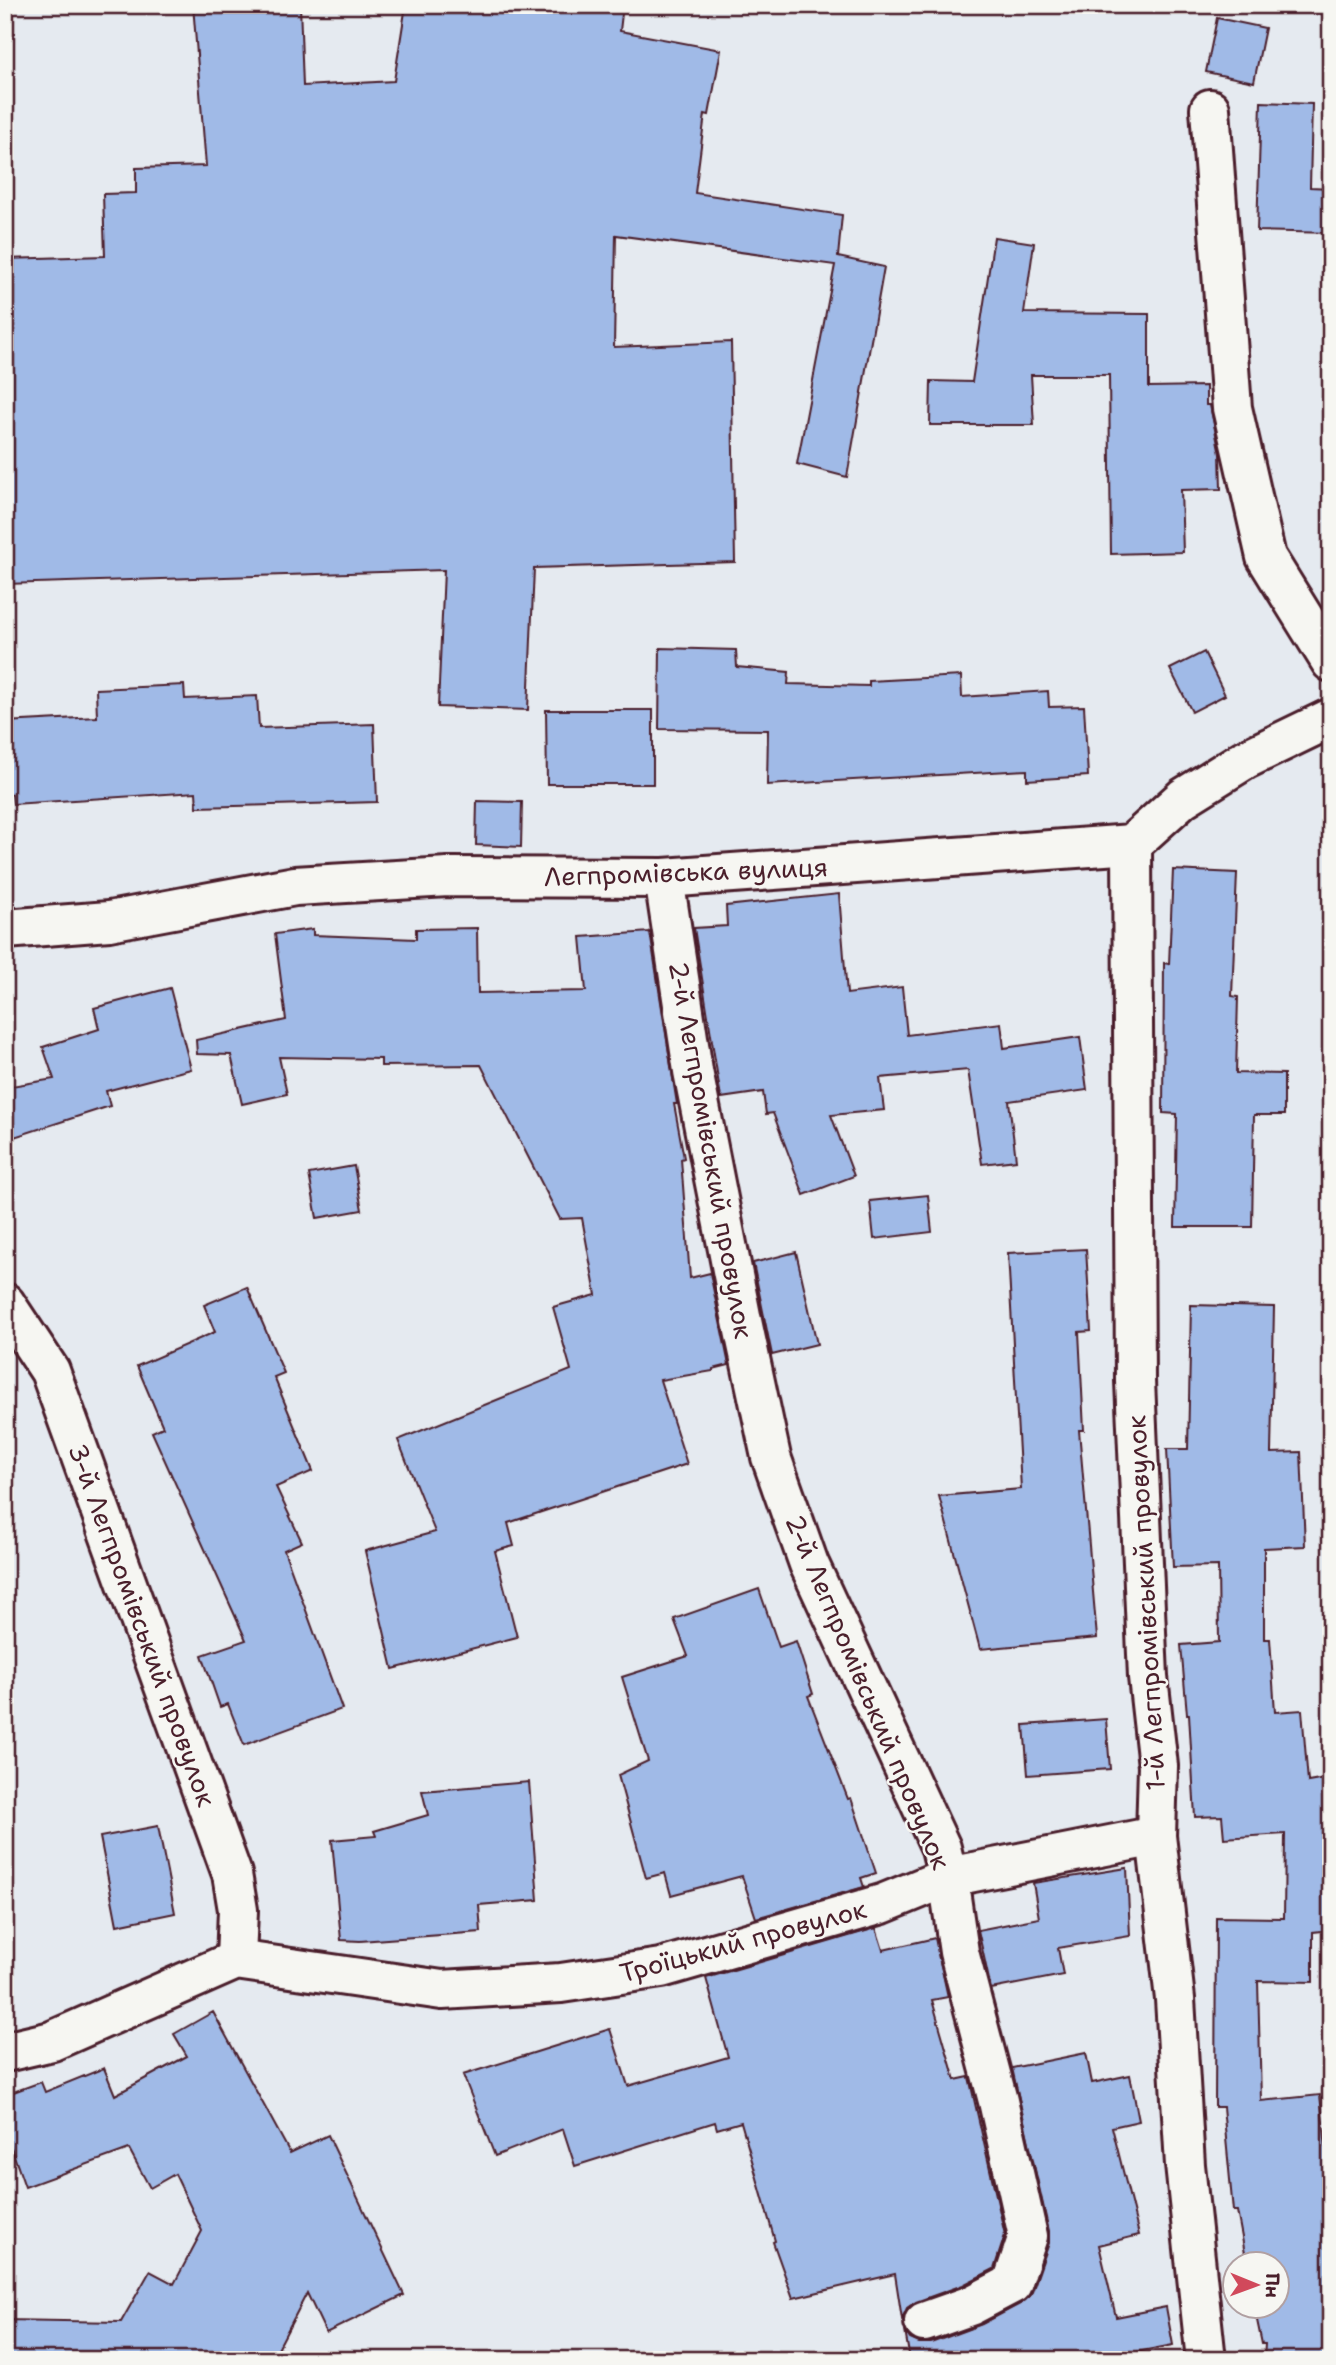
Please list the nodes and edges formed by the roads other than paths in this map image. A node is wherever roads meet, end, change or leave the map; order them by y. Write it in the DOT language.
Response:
graph roads {
  1 [pos="1210,109"];
  2 [pos="1331,663"];
  3 [pos="1331,718"];
  4 [pos="1132,844"];
  5 [pos="664,878"];
  6 [pos="5,929"];
  7 [pos="5,1303"];
  8 [pos="1156,1836"];
  9 [pos="948,1877"];
  10 [pos="236,1960"];
  11 [pos="5,2052"];
  12 [pos="924,2322"];
  13 [pos="1206,2360"];
  1 -- 2 [label="street"];
  3 -- 4 [label="street"];
  4 -- 5 [label="street, Легпромівська вулиця"];
  4 -- 8 [label="street, 1-й Легпромівський провулок"];
  5 -- 6 [label="street, Легпромівська вулиця"];
  5 -- 9 [label="street, 2-й Легпромівський провулок"];
  7 -- 10 [label="street, 3-й Легпромівський провулок"];
  8 -- 9 [label="street, Троїцький провулок"];
  8 -- 13 [label="street, 1-й Легпромівський провулок"];
  9 -- 10 [label="street, Троїцький провулок"];
  9 -- 12 [label="street, 2-й Легпромівський провулок"];
  10 -- 11 [label="street"];
}
